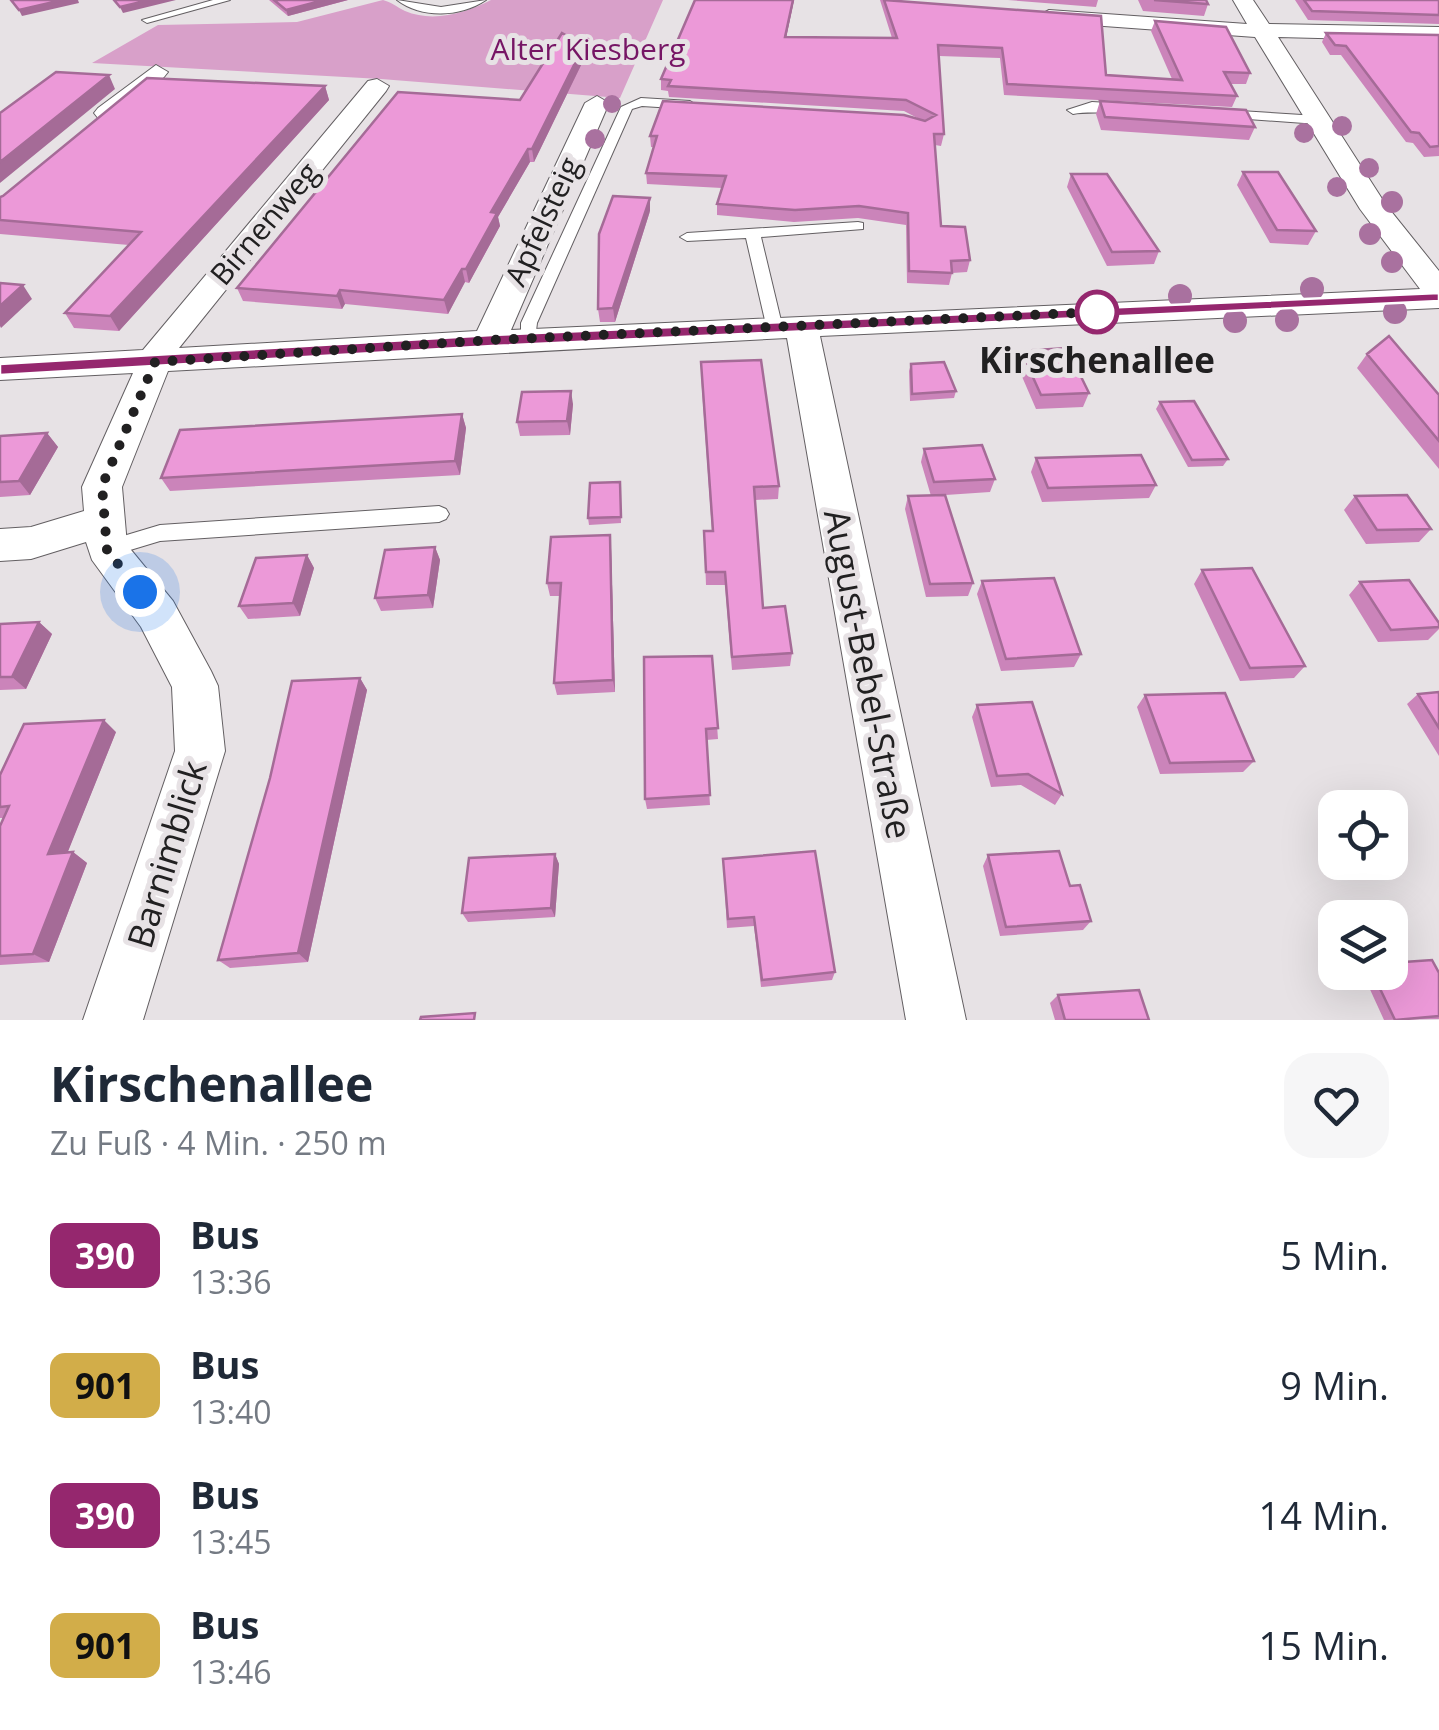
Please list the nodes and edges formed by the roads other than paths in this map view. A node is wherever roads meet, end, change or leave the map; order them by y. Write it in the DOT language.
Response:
graph roads {
  1 [pos="225,0"];
  2 [pos="402,0"];
  3 [pos="481,0"];
  4 [pos="1244,0"];
  5 [pos="1023,14"];
  6 [pos="147,20"];
  7 [pos="1263,31"];
  8 [pos="1439,34"];
  9 [pos="156,72"];
  10 [pos="377,86"];
  11 [pos="597,103"];
  12 [pos="716,106"];
  13 [pos="1148,109"];
  14 [pos="1073,110"];
  15 [pos="1205,113"];
  16 [pos="1318,120"];
  17 [pos="91,126"];
  18 [pos="858,226"];
  19 [pos="753,234"];
  20 [pos="687,238"];
  21 [pos="1439,295"];
  22 [pos="789,328"];
  23 [pos="527,339"];
  24 [pos="492,340"];
  25 [pos="155,362"];
  26 [pos="0,370"];
  27 [pos="438,514"];
  28 [pos="106,535"];
  29 [pos="0,545"];
  30 [pos="113,1020"];
  31 [pos="936,1020"];
  1 -- 6 [label="lane"];
  2 -- 3 [label="lane"];
  4 -- 7 [label="street"];
  5 -- 7 [label="street"];
  7 -- 8 [label="street"];
  7 -- 16 [label="street"];
  9 -- 17 [label="street"];
  10 -- 25 [label="street, Birnenweg"];
  11 -- 24 [label="street, Apfelsteig"];
  12 -- 23 [label="lane"];
  13 -- 14 [label="lane"];
  15 -- 16 [label="lane"];
  16 -- 21 [label="street"];
  18 -- 19 [label="lane"];
  19 -- 20 [label="lane"];
  19 -- 22 [label="lane"];
  21 -- 22 [label="street"];
  22 -- 23 [label="street"];
  22 -- 31 [label="street, August-Bebel-Straße"];
  23 -- 24 [label="street"];
  24 -- 25 [label="street"];
  25 -- 26 [label="street"];
  25 -- 28 [label="street"];
  27 -- 28 [label="lane"];
  28 -- 29 [label="street"];
  28 -- 30 [label="street, Barnimblick"];
}
